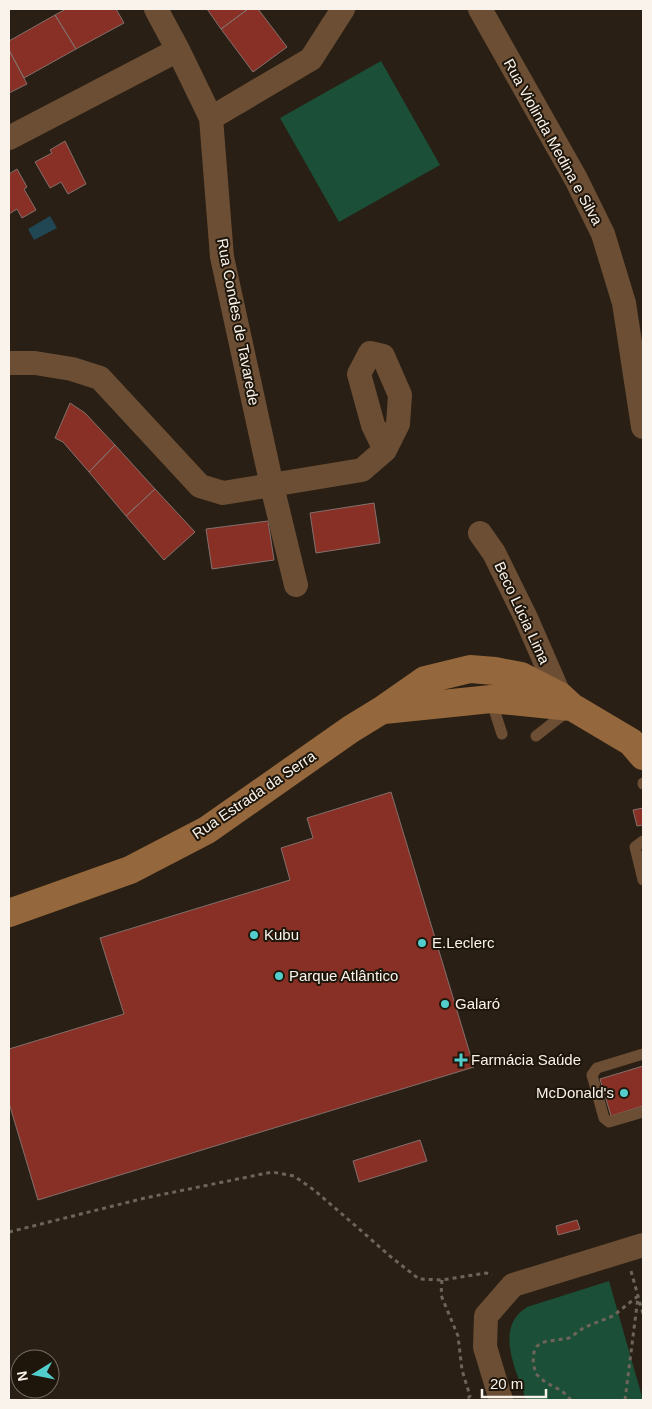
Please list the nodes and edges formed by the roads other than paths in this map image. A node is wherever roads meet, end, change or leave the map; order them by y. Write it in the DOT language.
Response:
graph roads {
  1 [pos="156,9"];
  2 [pos="342,9"];
  3 [pos="480,9"];
  4 [pos="178,50"];
  5 [pos="211,118"];
  6 [pos="9,138"];
  7 [pos="9,363"];
  8 [pos="643,427"];
  9 [pos="385,450"];
  10 [pos="272,486"];
  11 [pos="480,533"];
  12 [pos="296,584"];
  13 [pos="504,672"];
  14 [pos="491,700"];
  15 [pos="566,701"];
  16 [pos="382,710"];
  17 [pos="502,734"];
  18 [pos="536,736"];
  19 [pos="639,748"];
  20 [pos="643,841"];
  21 [pos="643,880"];
  22 [pos="9,913"];
  23 [pos="643,1054"];
  24 [pos="643,1112"];
  25 [pos="634,1248"];
  26 [pos="501,1400"];
  1 -- 4 [label="street, Rua Condes de Tavarede"];
  2 -- 5 [label="street"];
  3 -- 8 [label="street, Rua Violinda Medina e Silva"];
  4 -- 5 [label="street, Rua Condes de Tavarede"];
  4 -- 6 [label="street"];
  5 -- 10 [label="street, Rua Condes de Tavarede"];
  7 -- 10 [label="street"];
  9 -- 10 [label="street"];
  10 -- 12 [label="street, Rua Condes de Tavarede"];
  11 -- 15 [label="street, Beco Lúcia Lima"];
  13 -- 14 [label="lane"];
  13 -- 15 [label="street, Rua Estrada da Serra"];
  13 -- 16 [label="street, Rua Estrada da Serra"];
  14 -- 15 [label="street, Rua Estrada da Serra"];
  14 -- 16 [label="street, Rua Estrada da Serra"];
  14 -- 17 [label="lane"];
  15 -- 18 [label="lane"];
  15 -- 19 [label="street, Rua Estrada da Serra"];
  16 -- 22 [label="street, Rua Estrada da Serra"];
  20 -- 21 [label="lane"];
  23 -- 24 [label="lane"];
  25 -- 26 [label="street"];
}
